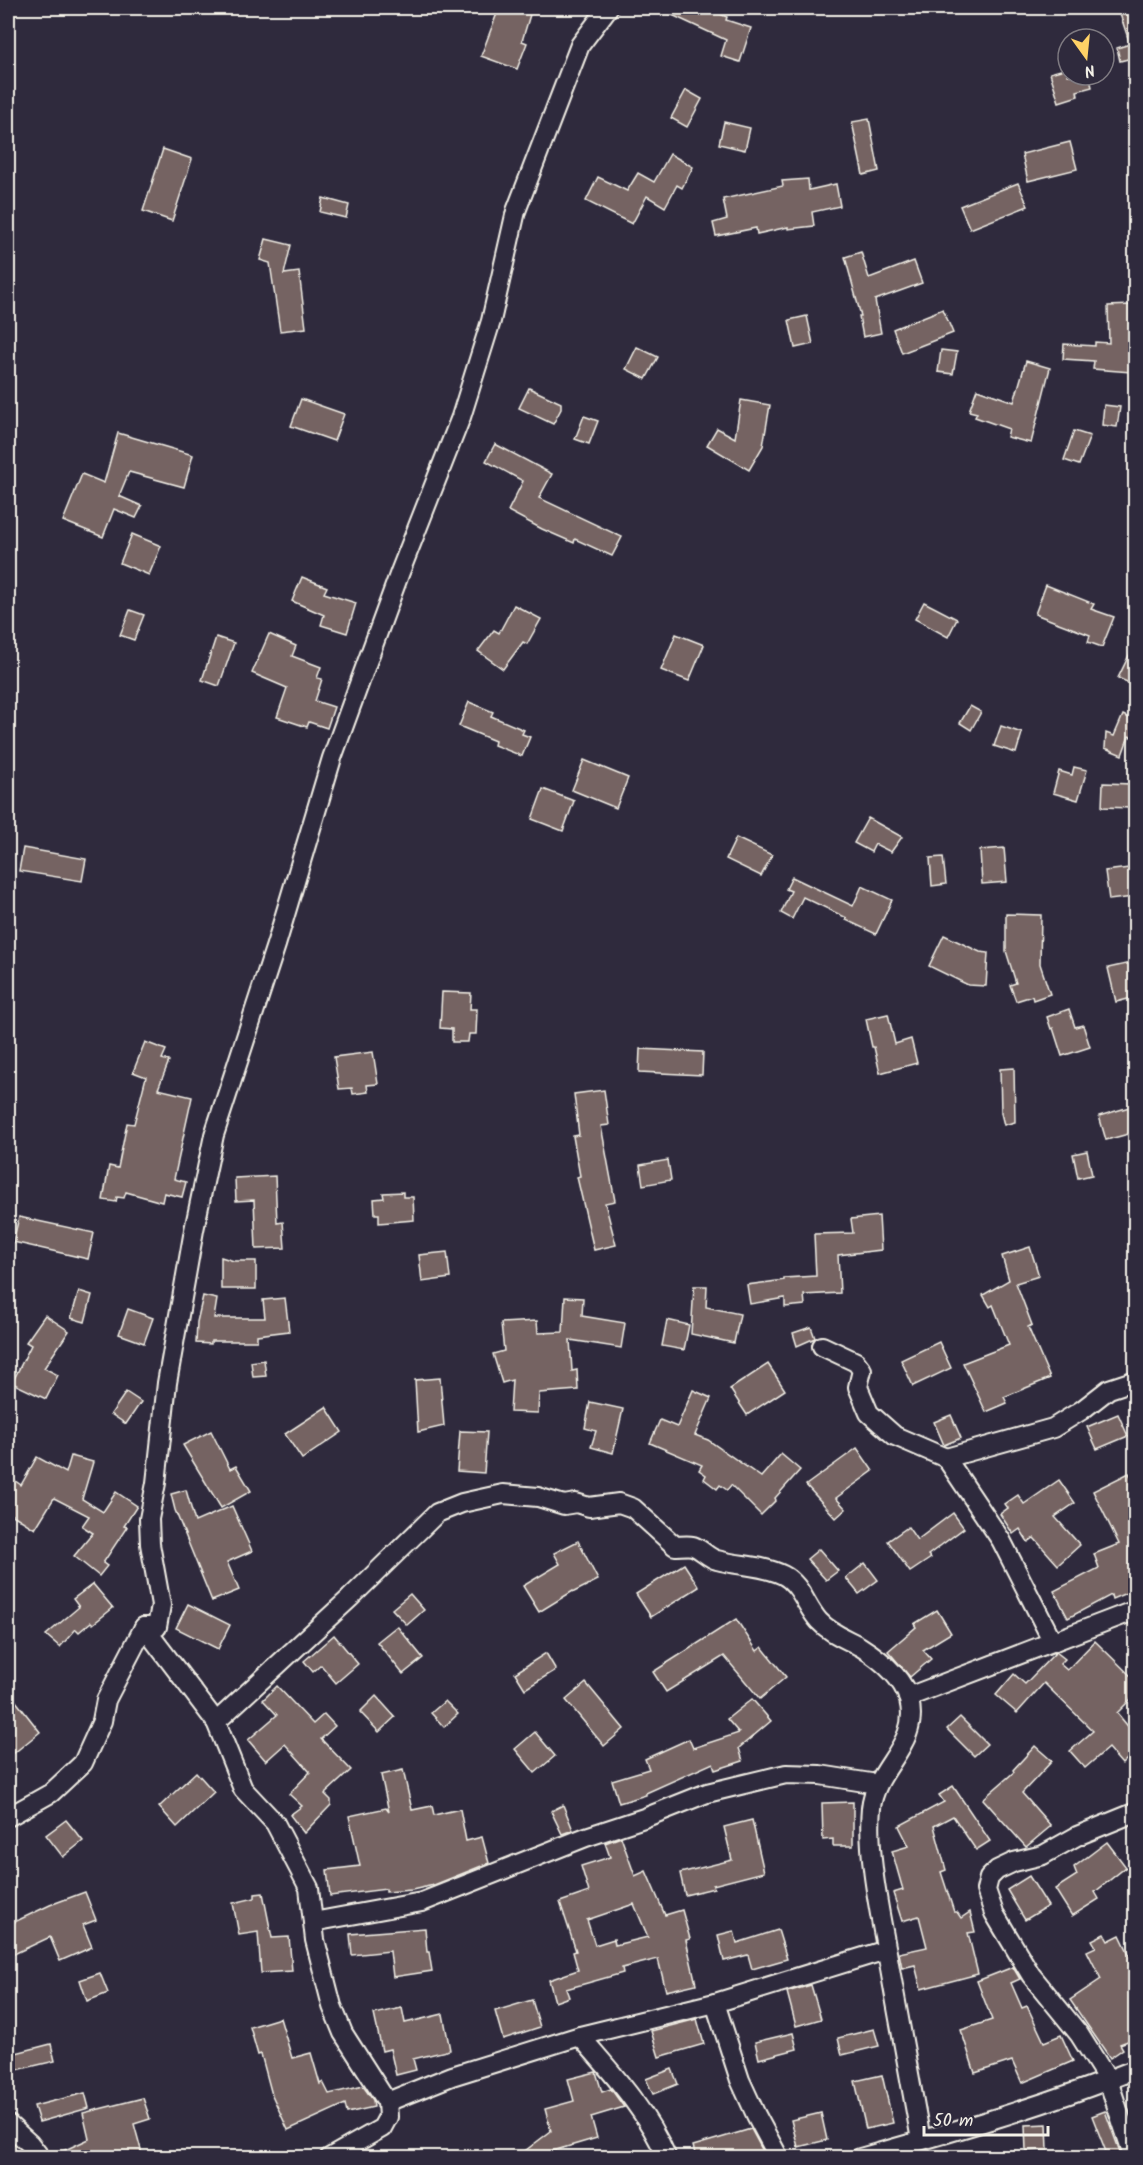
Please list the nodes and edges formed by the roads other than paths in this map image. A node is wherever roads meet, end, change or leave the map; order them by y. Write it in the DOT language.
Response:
graph roads {
  1 [pos="608,8"];
  2 [pos="822,1346"];
  3 [pos="1136,1380"];
  4 [pos="946,1458"];
  5 [pos="1136,1610"];
  6 [pos="144,1627"];
  7 [pos="1053,1641"];
  8 [pos="908,1697"];
  9 [pos="216,1722"];
  10 [pos="877,1784"];
  11 [pos="1136,1812"];
  12 [pos="8,1817"];
  13 [pos="313,1922"];
  14 [pos="886,1950"];
  15 [pos="715,2003"];
  16 [pos="580,2036"];
  17 [pos="1136,2069"];
  18 [pos="1108,2080"];
  19 [pos="387,2102"];
  20 [pos="8,2124"];
  21 [pos="921,2140"];
  22 [pos="1133,2150"];
  23 [pos="41,2157"];
  24 [pos="329,2157"];
  25 [pos="667,2157"];
  26 [pos="779,2157"];
  27 [pos="860,2157"];
  1 -- 6 [label="street"];
  2 -- 4 [label="street"];
  3 -- 4 [label="street"];
  4 -- 7 [label="street"];
  5 -- 7 [label="street"];
  6 -- 9 [label="street"];
  6 -- 12 [label="street"];
  7 -- 8 [label="street"];
  8 -- 9 [label="street"];
  8 -- 10 [label="street"];
  9 -- 13 [label="street"];
  10 -- 13 [label="street"];
  10 -- 14 [label="street"];
  11 -- 18 [label="street"];
  13 -- 19 [label="street"];
  14 -- 15 [label="street"];
  14 -- 21 [label="street"];
  15 -- 16 [label="street"];
  15 -- 26 [label="street"];
  16 -- 19 [label="street"];
  16 -- 25 [label="street"];
  17 -- 18 [label="street"];
  18 -- 21 [label="street"];
  18 -- 22 [label="street"];
  19 -- 24 [label="street"];
  20 -- 23 [label="street"];
  21 -- 27 [label="street"];
}
